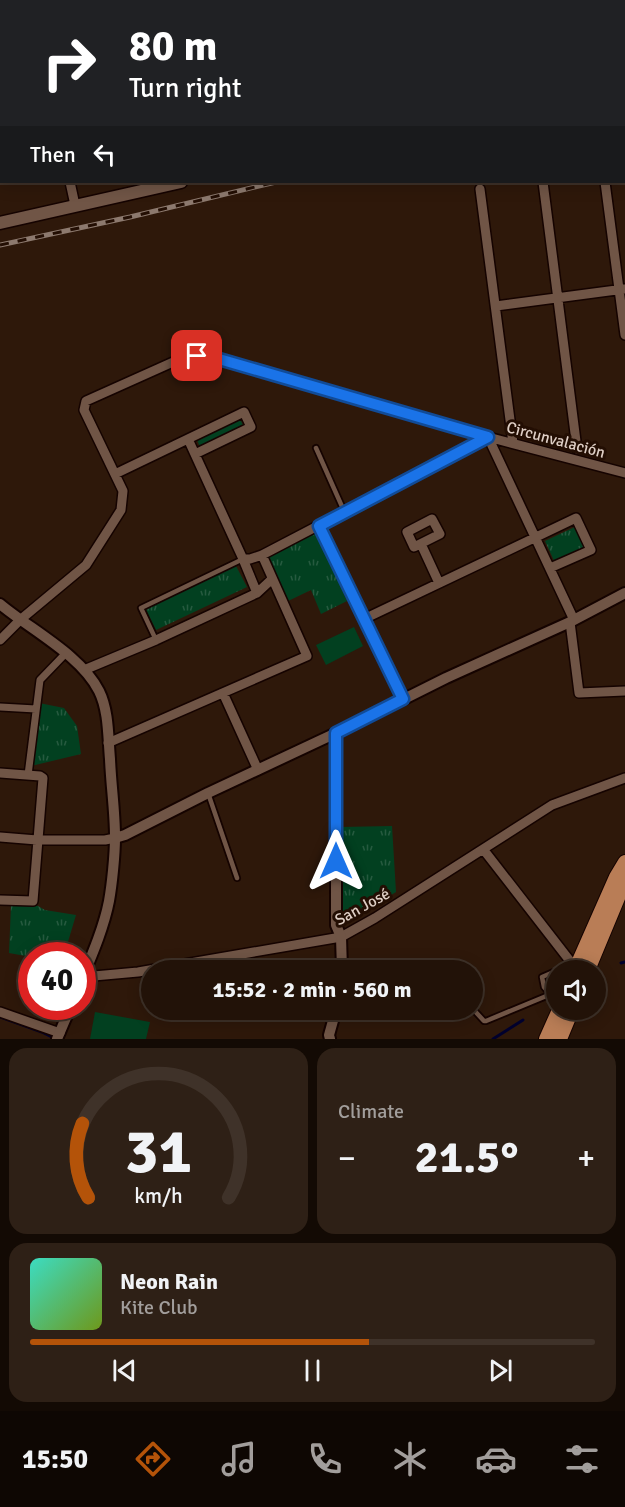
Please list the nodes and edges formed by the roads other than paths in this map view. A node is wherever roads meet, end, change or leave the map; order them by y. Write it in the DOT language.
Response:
graph roads {
  1 [pos="69,183"];
  2 [pos="177,183"];
  3 [pos="543,183"];
  4 [pos="605,183"];
  5 [pos="480,189"];
  6 [pos="75,206"];
  7 [pos="0,223"];
  8 [pos="622,289"];
  9 [pos="557,298"];
  10 [pos="496,306"];
  11 [pos="625,335"];
  12 [pos="488,437"];
  13 [pos="188,439"];
  14 [pos="513,443"];
  15 [pos="316,448"];
  16 [pos="577,449"];
  17 [pos="195,454"];
  18 [pos="625,473"];
  19 [pos="115,474"];
  20 [pos="344,512"];
  21 [pos="319,526"];
  22 [pos="536,537"];
  23 [pos="421,544"];
  24 [pos="261,555"];
  25 [pos="243,559"];
  26 [pos="550,568"];
  27 [pos="272,579"];
  28 [pos="439,583"];
  29 [pos="256,593"];
  30 [pos="625,593"];
  31 [pos="0,604"];
  32 [pos="364,619"];
  33 [pos="20,620"];
  34 [pos="572,621"];
  35 [pos="0,640"];
  36 [pos="156,640"];
  37 [pos="66,653"];
  38 [pos="84,670"];
  39 [pos="625,691"];
  40 [pos="223,693"];
  41 [pos="403,699"];
  42 [pos="0,707"];
  43 [pos="36,709"];
  44 [pos="336,733"];
  45 [pos="108,743"];
  46 [pos="258,770"];
  47 [pos="0,773"];
  48 [pos="28,776"];
  49 [pos="625,778"];
  50 [pos="208,793"];
  51 [pos="0,837"];
  52 [pos="115,838"];
  53 [pos="37,840"];
  54 [pos="483,849"];
  55 [pos="625,862"];
  56 [pos="237,878"];
  57 [pos="625,881"];
  58 [pos="0,900"];
  59 [pos="341,937"];
  60 [pos="96,942"];
  61 [pos="342,960"];
  62 [pos="572,960"];
  63 [pos="584,960"];
  64 [pos="585,960"];
  65 [pos="546,975"];
  66 [pos="96,977"];
  67 [pos="546,990"];
  68 [pos="546,997"];
  69 [pos="0,1011"];
  70 [pos="65,1020"];
  71 [pos="333,1020"];
  72 [pos="483,1020"];
  73 [pos="555,1020"];
  74 [pos="568,1020"];
  75 [pos="58,1036"];
  76 [pos="330,1039"];
  77 [pos="546,1039"];
  78 [pos="560,1039"];
  1 -- 6 [label="street"];
  2 -- 6 [label="main road"];
  3 -- 9 [label="street"];
  4 -- 8 [label="street"];
  5 -- 10 [label="street"];
  6 -- 7 [label="main road"];
  8 -- 9 [label="street"];
  8 -- 11 [label="street"];
  9 -- 10 [label="street"];
  9 -- 16 [label="street"];
  10 -- 14 [label="street"];
  12 -- 14 [label="street, Circunvalación"];
  12 -- 19 [label="street, Circunvalación"];
  12 -- 20 [label="street"];
  12 -- 22 [label="street"];
  13 -- 17 [label="street"];
  13 -- 17 [label="street"];
  13 -- 19 [label="street"];
  14 -- 18 [label="street, Circunvalación"];
  15 -- 20 [label="lane"];
  17 -- 25 [label="street"];
  19 -- 33 [label="street, Circunvalación"];
  20 -- 21 [label="street"];
  21 -- 24 [label="street"];
  21 -- 32 [label="street"];
  22 -- 26 [label="street"];
  22 -- 26 [label="street"];
  22 -- 28 [label="street"];
  23 -- 28 [label="street"];
  24 -- 25 [label="street"];
  24 -- 27 [label="street"];
  25 -- 29 [label="street"];
  25 -- 36 [label="lane"];
  26 -- 34 [label="street"];
  27 -- 29 [label="street"];
  27 -- 40 [label="street"];
  28 -- 32 [label="street"];
  29 -- 36 [label="street"];
  30 -- 34 [label="street"];
  31 -- 33 [label="street"];
  32 -- 41 [label="street"];
  33 -- 35 [label="street, Circunvalación"];
  33 -- 37 [label="street"];
  34 -- 39 [label="street"];
  34 -- 41 [label="street"];
  36 -- 38 [label="street"];
  37 -- 38 [label="street"];
  37 -- 43 [label="street"];
  38 -- 45 [label="street"];
  40 -- 45 [label="street"];
  40 -- 46 [label="street"];
  41 -- 44 [label="street"];
  42 -- 43 [label="street"];
  43 -- 48 [label="street"];
  44 -- 46 [label="street"];
  44 -- 59 [label="street"];
  45 -- 52 [label="street"];
  46 -- 50 [label="street"];
  47 -- 48 [label="street"];
  48 -- 53 [label="street"];
  49 -- 54 [label="street, San José"];
  50 -- 52 [label="street"];
  50 -- 56 [label="lane"];
  51 -- 53 [label="street"];
  52 -- 53 [label="street"];
  52 -- 60 [label="street"];
  53 -- 58 [label="street"];
  54 -- 59 [label="street, San José"];
  54 -- 62 [label="street"];
  55 -- 63 [label="main road"];
  57 -- 64 [label="main road"];
  59 -- 61 [label="street"];
  59 -- 66 [label="street, San José"];
  65 -- 67 [label="lane"];
  68 -- 72 [label="lane"];
  69 -- 75 [label="street"];
  70 -- 75 [label="street"];
  71 -- 76 [label="street"];
  73 -- 77 [label="main road"];
  74 -- 78 [label="main road"];
}
